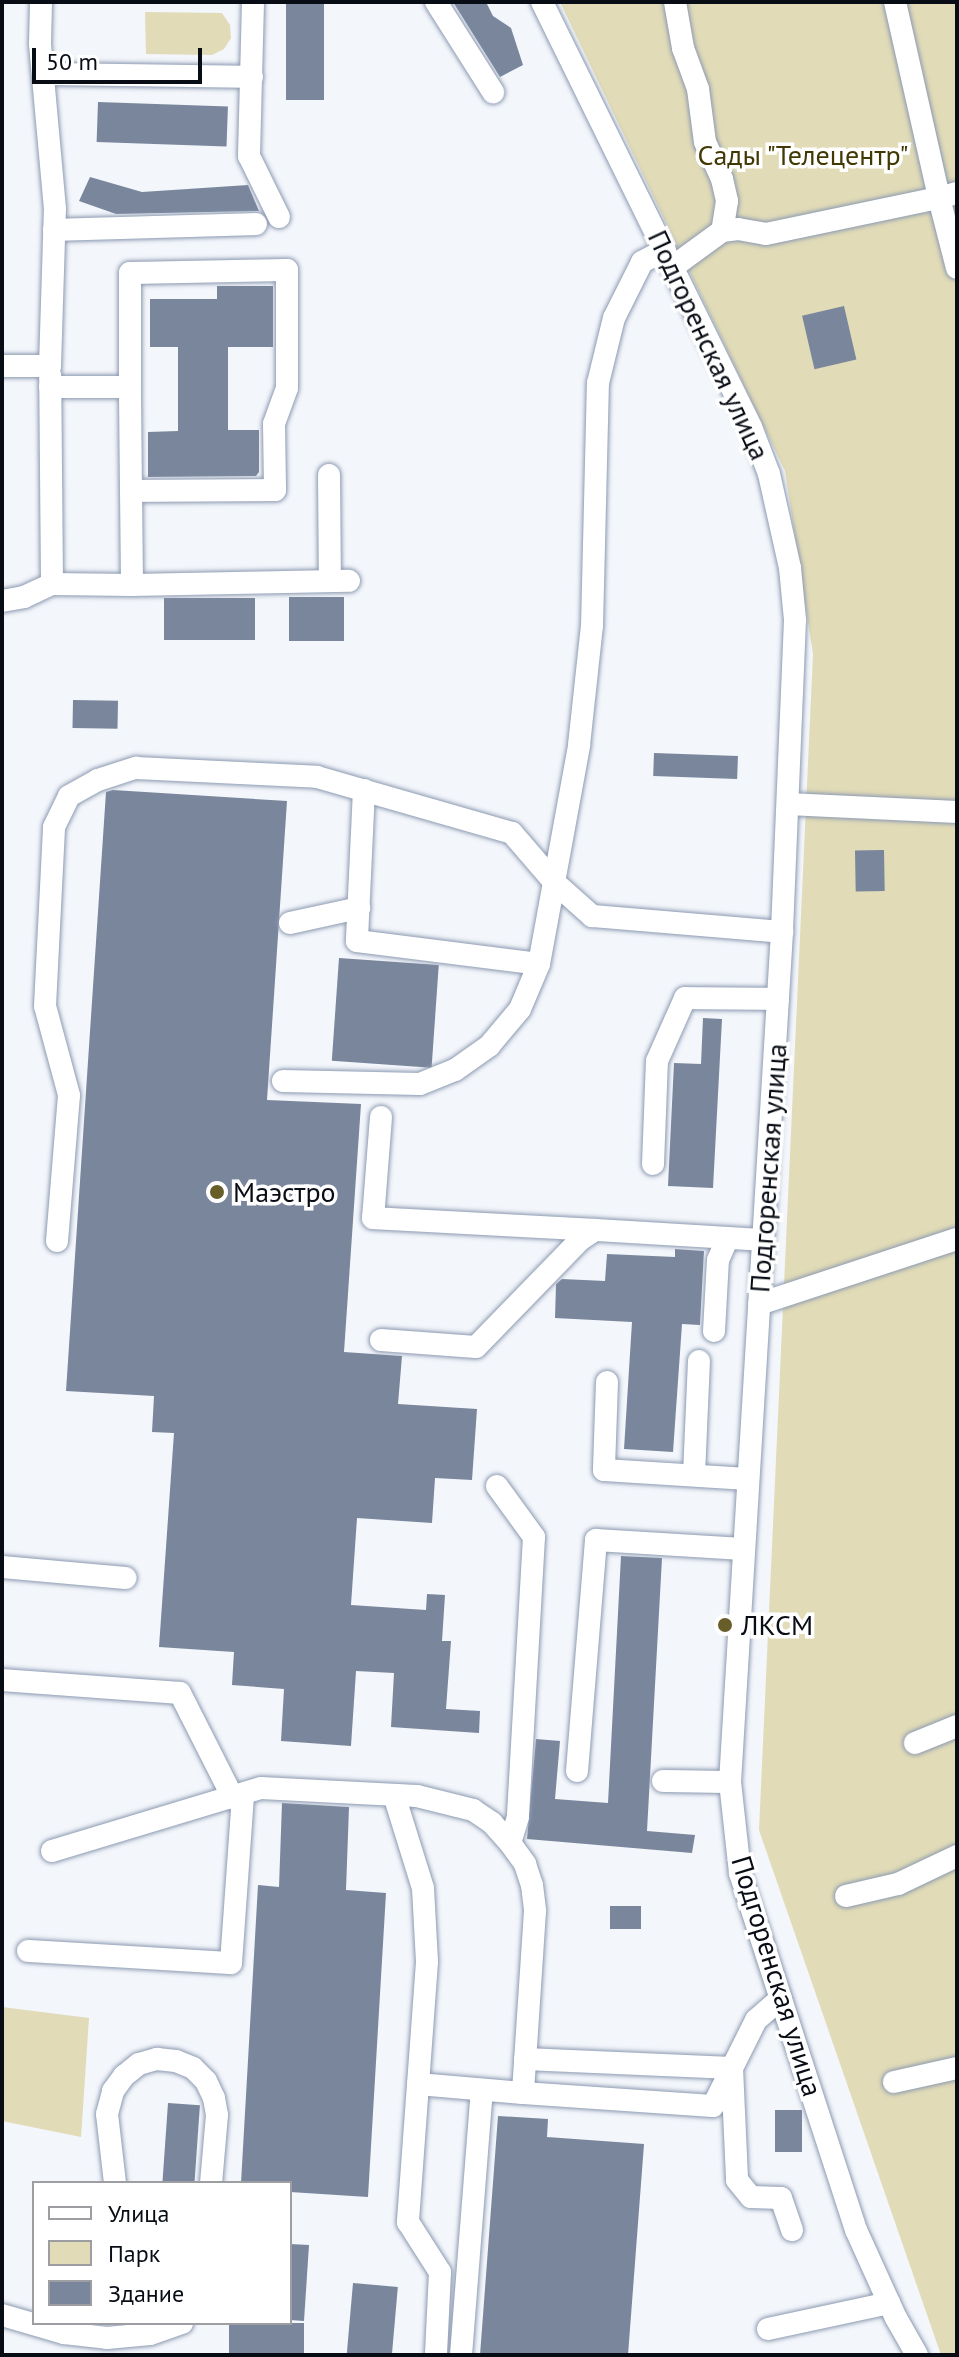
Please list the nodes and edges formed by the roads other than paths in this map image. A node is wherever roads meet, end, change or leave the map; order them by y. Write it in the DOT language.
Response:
graph roads {
  1 [pos="41,2"];
  2 [pos="253,2"];
  3 [pos="436,2"];
  4 [pos="542,2"];
  5 [pos="675,2"];
  6 [pos="895,2"];
  7 [pos="43,74"];
  8 [pos="252,77"];
  9 [pos="493,92"];
  10 [pos="948,195"];
  11 [pos="279,217"];
  12 [pos="256,224"];
  13 [pos="54,230"];
  14 [pos="722,231"];
  15 [pos="669,258"];
  16 [pos="957,268"];
  17 [pos="2,366"];
  18 [pos="50,376"];
  19 [pos="130,387"];
  20 [pos="329,475"];
  21 [pos="131,491"];
  22 [pos="52,584"];
  23 [pos="132,585"];
  24 [pos="2,601"];
  25 [pos="364,790"];
  26 [pos="788,804"];
  27 [pos="957,812"];
  28 [pos="555,883"];
  29 [pos="359,908"];
  30 [pos="290,923"];
  31 [pos="782,932"];
  32 [pos="539,964"];
  33 [pos="778,999"];
  34 [pos="283,1081"];
  35 [pos="381,1117"];
  36 [pos="653,1164"];
  37 [pos="595,1230"];
  38 [pos="728,1238"];
  39 [pos="957,1239"];
  40 [pos="763,1240"];
  41 [pos="57,1241"];
  42 [pos="759,1304"];
  43 [pos="714,1331"];
  44 [pos="381,1340"];
  45 [pos="699,1361"];
  46 [pos="607,1382"];
  47 [pos="694,1475"];
  48 [pos="748,1479"];
  49 [pos="497,1486"];
  50 [pos="743,1549"];
  51 [pos="2,1567"];
  52 [pos="126,1578"];
  53 [pos="2,1680"];
  54 [pos="957,1726"];
  55 [pos="915,1743"];
  56 [pos="577,1771"];
  57 [pos="663,1781"];
  58 [pos="730,1782"];
  59 [pos="394,1795"];
  60 [pos="238,1796"];
  61 [pos="510,1843"];
  62 [pos="52,1851"];
  63 [pos="957,1856"];
  64 [pos="846,1896"];
  65 [pos="28,1951"];
  66 [pos="781,1998"];
  67 [pos="525,2059"];
  68 [pos="732,2068"];
  69 [pos="957,2068"];
  70 [pos="894,2082"];
  71 [pos="418,2084"];
  72 [pos="482,2090"];
  73 [pos="523,2093"];
  74 [pos="115,2181"];
  75 [pos="211,2181"];
  76 [pos="792,2230"];
  77 [pos="889,2303"];
  78 [pos="2,2315"];
  79 [pos="32,2321"];
  80 [pos="51,2325"];
  81 [pos="176,2325"];
  82 [pos="768,2329"];
  83 [pos="80,2331"];
  84 [pos="436,2355"];
  85 [pos="461,2355"];
  86 [pos="917,2355"];
  1 -- 7 [label="street"];
  2 -- 8 [label="street"];
  3 -- 9 [label="street"];
  4 -- 15 [label="street, Подгоренская улица"];
  5 -- 14 [label="street"];
  6 -- 10 [label="street"];
  7 -- 8 [label="street"];
  7 -- 13 [label="street"];
  8 -- 11 [label="street"];
  10 -- 14 [label="street"];
  10 -- 16 [label="street"];
  12 -- 13 [label="street"];
  13 -- 18 [label="street"];
  14 -- 15 [label="street"];
  15 -- 26 [label="street, Подгоренская улица"];
  15 -- 28 [label="street"];
  17 -- 18 [label="street"];
  18 -- 19 [label="street"];
  18 -- 22 [label="street"];
  19 -- 21 [label="street"];
  19 -- 21 [label="street"];
  20 -- 23 [label="street"];
  21 -- 23 [label="street"];
  22 -- 23 [label="street"];
  22 -- 24 [label="street"];
  25 -- 28 [label="street"];
  25 -- 29 [label="street"];
  25 -- 41 [label="street"];
  26 -- 27 [label="street"];
  26 -- 31 [label="street, Подгоренская улица"];
  28 -- 31 [label="street"];
  28 -- 32 [label="street"];
  29 -- 30 [label="street"];
  29 -- 32 [label="street"];
  31 -- 33 [label="street, Подгоренская улица"];
  32 -- 34 [label="street"];
  33 -- 36 [label="street"];
  33 -- 40 [label="street, Подгоренская улица"];
  35 -- 37 [label="street"];
  37 -- 38 [label="street"];
  37 -- 44 [label="street"];
  38 -- 40 [label="street"];
  38 -- 43 [label="street"];
  39 -- 42 [label="street"];
  40 -- 42 [label="street, Подгоренская улица"];
  42 -- 48 [label="street, Подгоренская улица"];
  45 -- 47 [label="street"];
  46 -- 47 [label="street"];
  47 -- 48 [label="street"];
  48 -- 50 [label="street, Подгоренская улица"];
  49 -- 61 [label="street"];
  50 -- 56 [label="street"];
  50 -- 58 [label="street, Подгоренская улица"];
  51 -- 52 [label="street"];
  53 -- 60 [label="street"];
  54 -- 55 [label="street"];
  57 -- 58 [label="street"];
  58 -- 66 [label="street, Подгоренская улица"];
  59 -- 60 [label="street"];
  59 -- 61 [label="street"];
  59 -- 71 [label="street"];
  60 -- 62 [label="street"];
  60 -- 65 [label="street"];
  61 -- 67 [label="street"];
  63 -- 64 [label="street"];
  66 -- 68 [label="street"];
  66 -- 77 [label="street, Подгоренская улица"];
  67 -- 68 [label="street"];
  67 -- 73 [label="street"];
  68 -- 73 [label="street"];
  68 -- 76 [label="street"];
  69 -- 70 [label="street"];
  71 -- 72 [label="street"];
  71 -- 84 [label="street"];
  72 -- 73 [label="street"];
  72 -- 85 [label="street"];
  74 -- 75 [label="street"];
  77 -- 82 [label="street"];
  77 -- 86 [label="street, Подгоренская улица"];
  78 -- 79 [label="street"];
  80 -- 83 [label="street"];
  81 -- 83 [label="street"];
}
